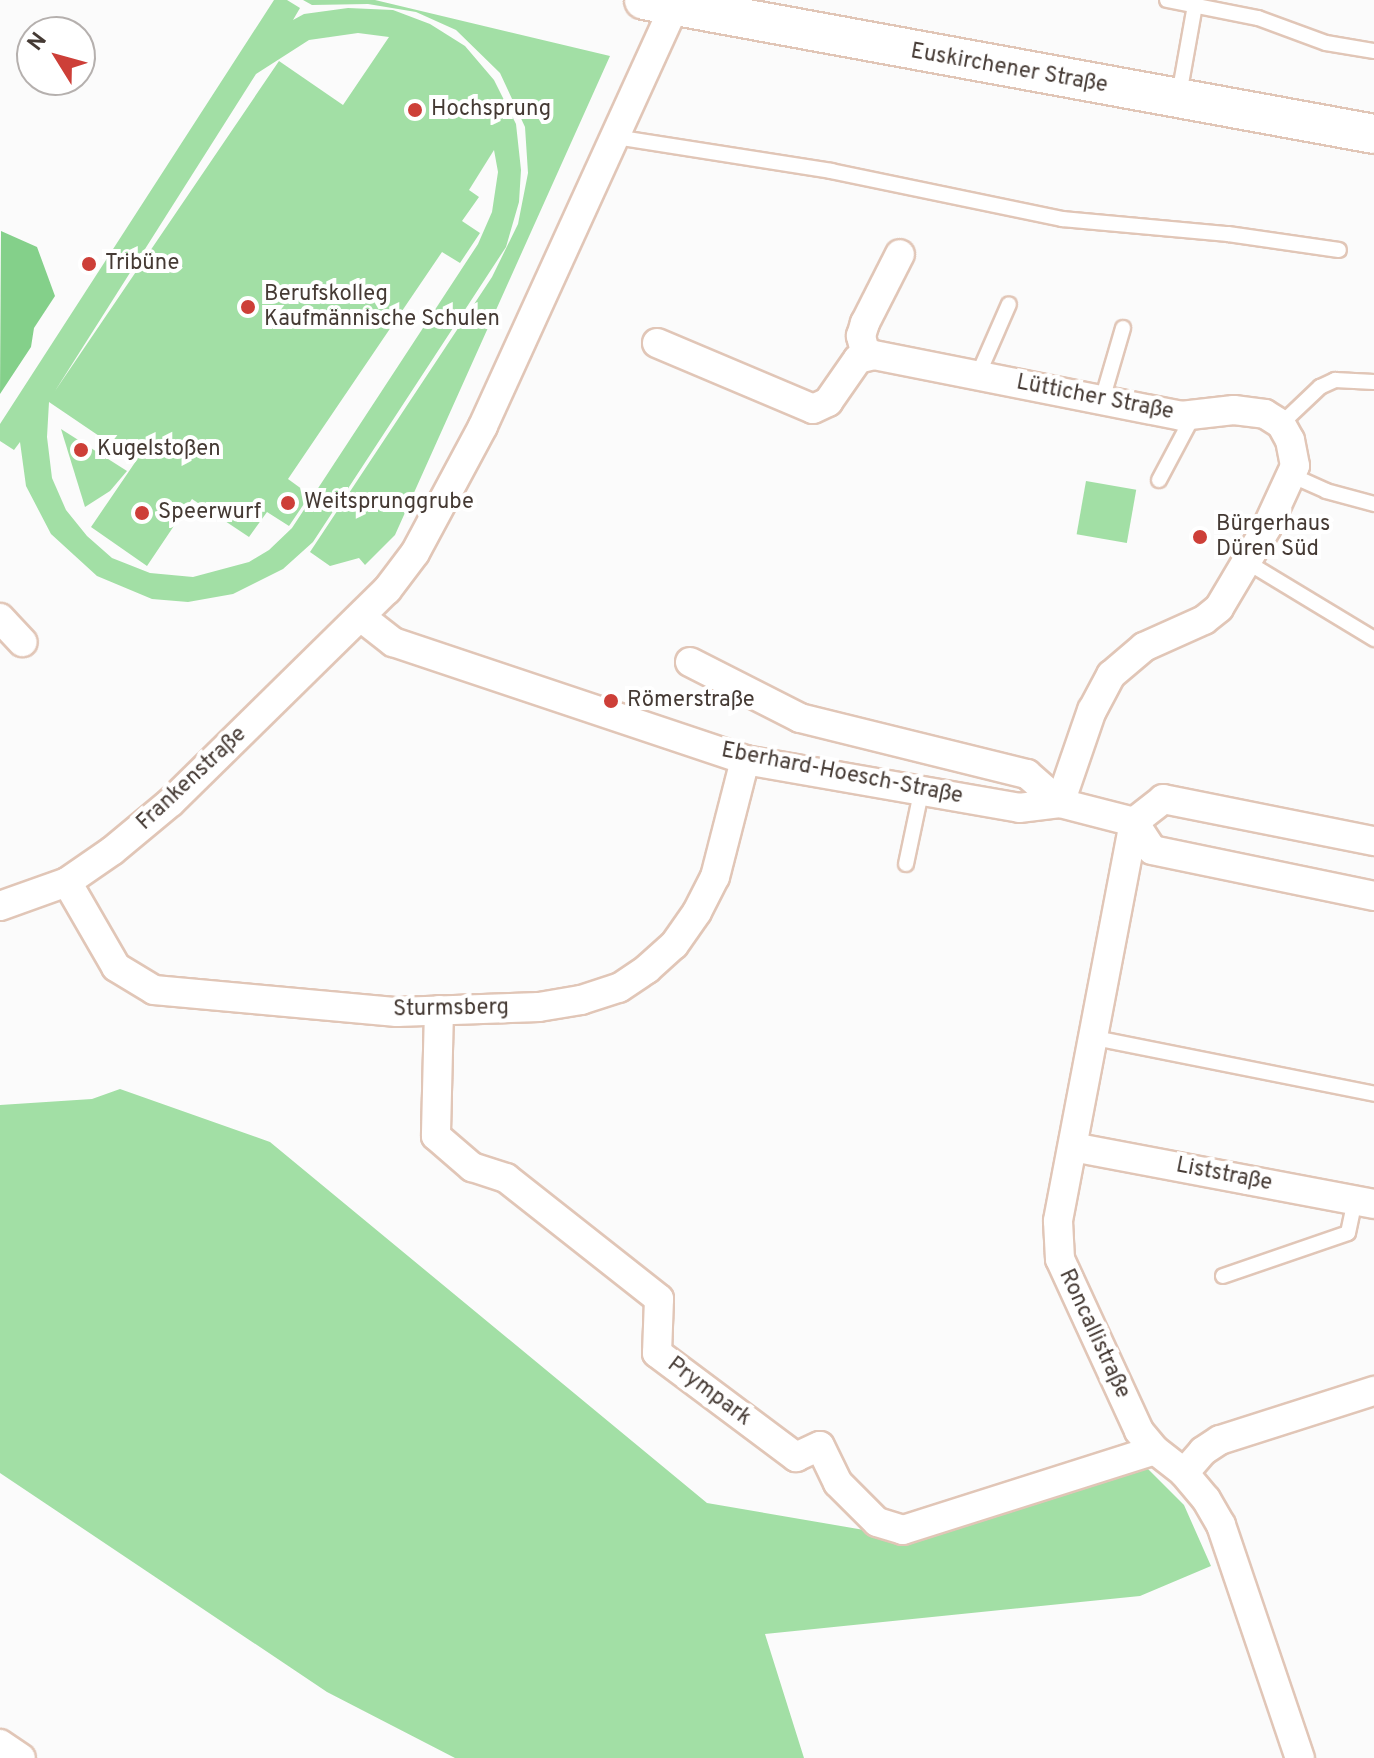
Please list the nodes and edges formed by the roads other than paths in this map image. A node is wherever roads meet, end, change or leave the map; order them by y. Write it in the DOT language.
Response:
graph roads {
  1 [pos="1167,0"];
  2 [pos="665,2"];
  3 [pos="1195,5"];
  4 [pos="1374,51"];
  5 [pos="1179,99"];
  6 [pos="1374,134"];
  7 [pos="615,137"];
  8 [pos="1339,250"];
  9 [pos="900,254"];
  10 [pos="1009,304"];
  11 [pos="1123,328"];
  12 [pos="657,343"];
  13 [pos="866,355"];
  14 [pos="978,375"];
  15 [pos="1374,382"];
  16 [pos="1102,400"];
  17 [pos="1201,416"];
  18 [pos="1281,424"];
  19 [pos="1293,476"];
  20 [pos="1159,480"];
  21 [pos="1374,504"];
  22 [pos="1247,562"];
  23 [pos="361,617"];
  24 [pos="0,618"];
  25 [pos="1374,639"];
  26 [pos="22,642"];
  27 [pos="690,662"];
  28 [pos="745,760"];
  29 [pos="921,793"];
  30 [pos="1060,803"];
  31 [pos="1134,822"];
  32 [pos="1374,841"];
  33 [pos="906,864"];
  34 [pos="67,882"];
  35 [pos="1374,896"];
  36 [pos="0,906"];
  37 [pos="439,1010"];
  38 [pos="1095,1038"];
  39 [pos="1374,1094"];
  40 [pos="1073,1147"];
  41 [pos="1364,1203"];
  42 [pos="1223,1276"];
  43 [pos="1374,1391"];
  44 [pos="1155,1450"];
  45 [pos="1184,1473"];
  46 [pos="0,1744"];
  47 [pos="21,1758"];
  48 [pos="1300,1758"];
  1 -- 3 [label="lane"];
  2 -- 5 [label="street, Euskirchener Straße"];
  2 -- 7 [label="street"];
  3 -- 4 [label="lane"];
  3 -- 5 [label="lane"];
  5 -- 6 [label="street, Euskirchener Straße"];
  7 -- 8 [label="lane"];
  7 -- 23 [label="street"];
  9 -- 13 [label="street"];
  10 -- 14 [label="lane"];
  11 -- 16 [label="lane"];
  12 -- 13 [label="street"];
  13 -- 14 [label="street, Lütticher Straße"];
  14 -- 16 [label="street, Lütticher Straße"];
  15 -- 18 [label="lane"];
  16 -- 17 [label="street, Lütticher Straße"];
  17 -- 18 [label="street, Lütticher Straße"];
  17 -- 20 [label="lane"];
  18 -- 19 [label="street"];
  19 -- 21 [label="lane"];
  19 -- 22 [label="street"];
  22 -- 25 [label="lane"];
  22 -- 30 [label="street"];
  23 -- 28 [label="street, Eberhard-Hoesch-Straße"];
  23 -- 34 [label="street, Frankenstraße"];
  24 -- 26 [label="street"];
  27 -- 30 [label="street, Eberhard-Hoesch-Straße"];
  28 -- 29 [label="street, Eberhard-Hoesch-Straße"];
  28 -- 37 [label="street, Sturmsberg"];
  29 -- 30 [label="street, Eberhard-Hoesch-Straße"];
  29 -- 33 [label="lane"];
  30 -- 31 [label="street, Eberhard-Hoesch-Straße"];
  31 -- 32 [label="street"];
  31 -- 35 [label="street"];
  31 -- 38 [label="street, Roncallistraße"];
  34 -- 36 [label="street, Frankenstraße"];
  34 -- 37 [label="street, Sturmsberg"];
  37 -- 44 [label="street, Prympark"];
  38 -- 39 [label="lane"];
  38 -- 40 [label="street, Roncallistraße"];
  40 -- 41 [label="street, Liststraße"];
  40 -- 44 [label="street, Roncallistraße"];
  41 -- 42 [label="lane"];
  43 -- 45 [label="street"];
  44 -- 45 [label="street, Roncallistraße"];
  45 -- 48 [label="street, Roncallistraße"];
  46 -- 47 [label="street"];
}
